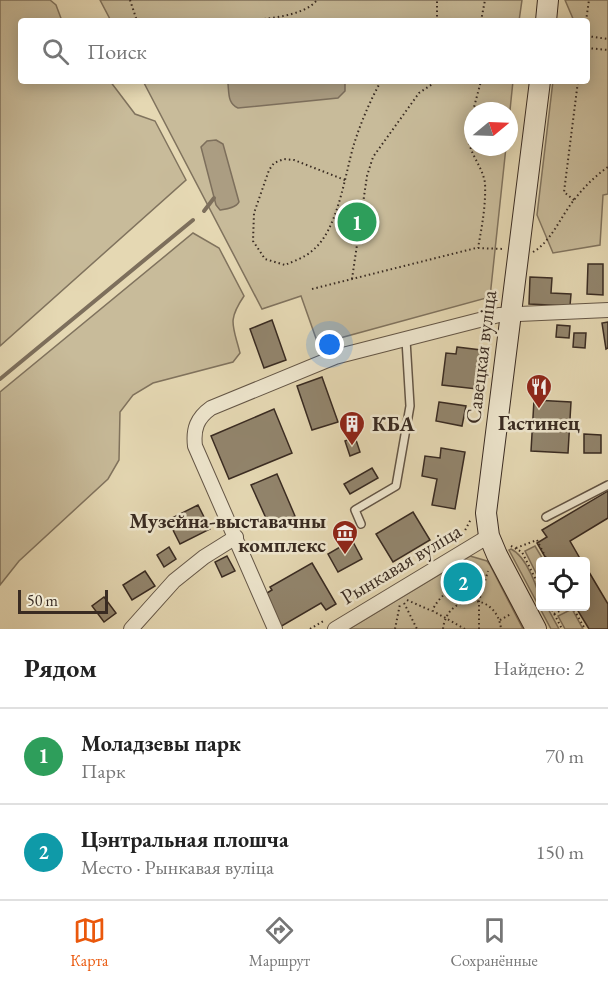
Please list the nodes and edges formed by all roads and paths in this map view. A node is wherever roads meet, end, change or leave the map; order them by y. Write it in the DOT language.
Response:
graph roads {
  1 [pos="130,0"];
  2 [pos="317,0"];
  3 [pos="437,0"];
  4 [pos="485,0"];
  5 [pos="548,0"];
  6 [pos="589,0"];
  7 [pos="137,18"];
  8 [pos="271,18"];
  9 [pos="436,18"];
  10 [pos="482,18"];
  11 [pos="546,18"];
  12 [pos="586,18"];
  13 [pos="590,36"];
  14 [pos="608,39"];
  15 [pos="590,48"];
  16 [pos="608,50"];
  17 [pos="379,84"];
  18 [pos="432,84"];
  19 [pos="480,84"];
  20 [pos="540,84"];
  21 [pos="578,84"];
  22 [pos="476,102"];
  23 [pos="475,156"];
  24 [pos="608,167"];
  25 [pos="345,180"];
  26 [pos="574,200"];
  27 [pos="478,248"];
  28 [pos="510,249"];
  29 [pos="530,252"];
  30 [pos="352,279"];
  31 [pos="312,289"];
  32 [pos="608,310"];
  33 [pos="510,315"];
  34 [pos="406,340"];
  35 [pos="608,485"];
  36 [pos="546,517"];
  37 [pos="361,524"];
  38 [pos="489,536"];
  39 [pos="236,537"];
  40 [pos="516,548"];
  41 [pos="546,557"];
  42 [pos="490,565"];
  43 [pos="483,586"];
  44 [pos="401,598"];
  45 [pos="479,601"];
  46 [pos="433,611"];
  47 [pos="552,611"];
  48 [pos="560,611"];
  49 [pos="574,611"];
  50 [pos="515,612"];
  51 [pos="554,614"];
  52 [pos="446,617"];
  53 [pos="500,620"];
  54 [pos="131,629"];
  55 [pos="275,629"];
  56 [pos="335,629"];
  57 [pos="395,629"];
  58 [pos="417,629"];
  59 [pos="443,629"];
  60 [pos="465,629"];
  61 [pos="479,629"];
  62 [pos="501,629"];
  63 [pos="536,629"];
  64 [pos="562,629"];
  65 [pos="585,629"];
  1 -- 7 [label="path"];
  2 -- 8 [label="path"];
  3 -- 9 [label="path"];
  4 -- 10 [label="path"];
  5 -- 11 [label="main road"];
  6 -- 12 [label="path"];
  13 -- 14 [label="path"];
  15 -- 16 [label="path"];
  17 -- 25 [label="path"];
  18 -- 30 [label="path"];
  19 -- 22 [label="path"];
  20 -- 33 [label="main road, Савецкая вуліца"];
  21 -- 26 [label="path"];
  23 -- 27 [label="path"];
  24 -- 26 [label="path"];
  25 -- 25 [label="path"];
  26 -- 29 [label="path"];
  27 -- 28 [label="path"];
  27 -- 30 [label="path"];
  30 -- 31 [label="path"];
  32 -- 33 [label="street"];
  33 -- 34 [label="street"];
  33 -- 38 [label="main road, Савецкая вуліца"];
  34 -- 37 [label="lane"];
  34 -- 39 [label="street"];
  35 -- 36 [label="lane"];
  38 -- 56 [label="street, Рынкавая вуліца"];
  38 -- 63 [label="main road, Савецкая вуліца"];
  39 -- 54 [label="street"];
  39 -- 55 [label="street"];
  40 -- 41 [label="path"];
  42 -- 43 [label="path"];
  43 -- 45 [label="path"];
  43 -- 46 [label="path"];
  44 -- 46 [label="path"];
  44 -- 57 [label="path"];
  44 -- 58 [label="path"];
  45 -- 52 [label="path"];
  45 -- 53 [label="path"];
  45 -- 61 [label="path"];
  46 -- 52 [label="path"];
  47 -- 51 [label="path"];
  48 -- 51 [label="path"];
  49 -- 65 [label="path"];
  50 -- 53 [label="path"];
  51 -- 64 [label="path"];
  52 -- 59 [label="path"];
  52 -- 60 [label="path"];
  53 -- 62 [label="path"];
}
